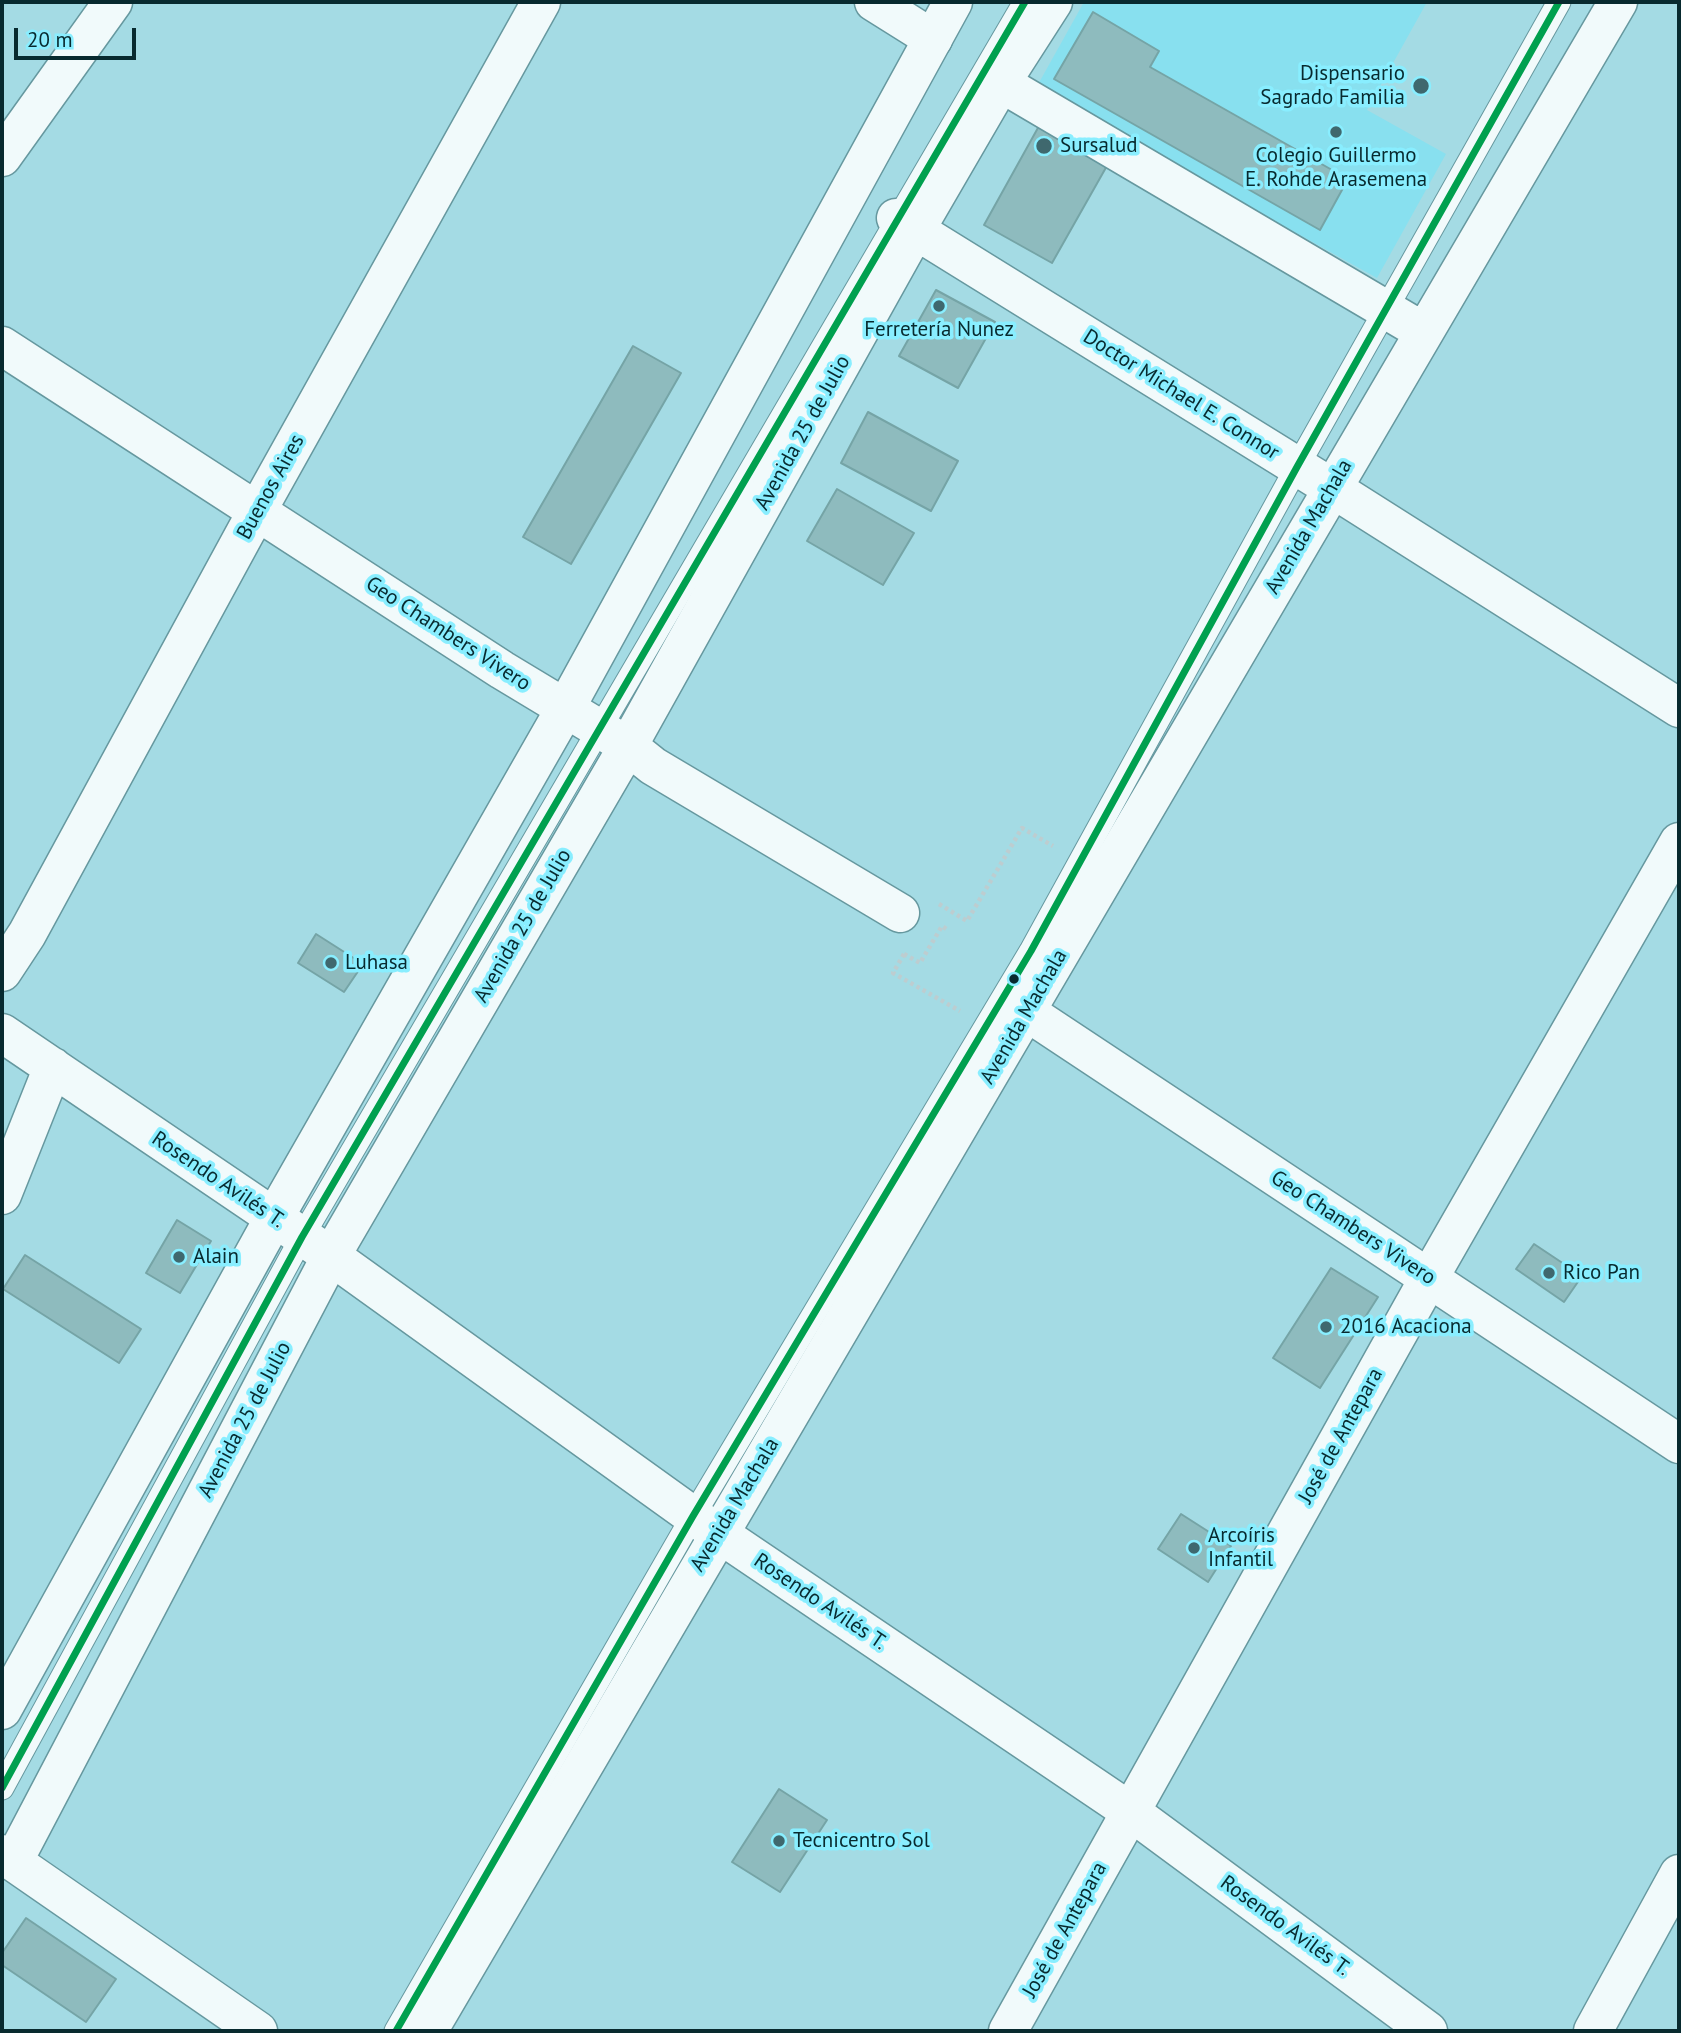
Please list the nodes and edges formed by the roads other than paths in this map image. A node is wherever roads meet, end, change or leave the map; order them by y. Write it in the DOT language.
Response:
graph roads {
  1 [pos="113,2"];
  2 [pos="541,2"];
  3 [pos="874,2"];
  4 [pos="953,2"];
  5 [pos="1025,2"];
  6 [pos="1053,2"];
  7 [pos="1559,2"];
  8 [pos="1618,2"];
  9 [pos="933,39"];
  10 [pos="1001,83"];
  11 [pos="2,157"];
  12 [pos="906,224"];
  13 [pos="1386,310"];
  14 [pos="1424,332"];
  15 [pos="2,346"];
  16 [pos="1297,467"];
  17 [pos="1332,488"];
  18 [pos="257,511"];
  19 [pos="1679,708"];
  20 [pos="565,709"];
  21 [pos="613,738"];
  22 [pos="1679,842"];
  23 [pos="917,907"];
  24 [pos="14,925"];
  25 [pos="2,972"];
  26 [pos="1027,1012"];
  27 [pos="2,1033"];
  28 [pos="53,1068"];
  29 [pos="2,1195"];
  30 [pos="302,1237"];
  31 [pos="1429,1278"];
  32 [pos="1679,1444"];
  33 [pos="706,1524"];
  34 [pos="2,1710"];
  35 [pos="2,1788"];
  36 [pos="1131,1812"];
  37 [pos="7,1858"];
  38 [pos="1679,1874"];
  39 [pos="258,2031"];
  40 [pos="396,2031"];
  41 [pos="428,2031"];
  42 [pos="1008,2031"];
  43 [pos="1428,2031"];
  44 [pos="1593,2031"];
  1 -- 11 [label="street"];
  2 -- 18 [label="street, Buenos Aires"];
  3 -- 9 [label="street"];
  4 -- 9 [label="street, Avenida 25 de Julio"];
  5 -- 12 [label="lane, Avenida 25 de Julio"];
  6 -- 10 [label="street, Avenida 25 de Julio"];
  7 -- 13 [label="lane, Avenida Machala"];
  8 -- 14 [label="street, Avenida Machala"];
  9 -- 20 [label="street, Avenida 25 de Julio"];
  10 -- 12 [label="street, Avenida 25 de Julio"];
  10 -- 13 [label="street"];
  12 -- 16 [label="street, Doctor Michael E. Connor"];
  12 -- 21 [label="street, Avenida 25 de Julio"];
  13 -- 14 [label="street"];
  13 -- 16 [label="lane, Avenida Machala"];
  14 -- 17 [label="street, Avenida Machala"];
  15 -- 18 [label="street, Geo Chambers Vivero"];
  16 -- 17 [label="street, Doctor Michael E. Connor"];
  16 -- 33 [label="lane, Avenida Machala"];
  17 -- 19 [label="street, Doctor Michael E. Connor"];
  17 -- 26 [label="street, Avenida Machala"];
  18 -- 20 [label="street, Geo Chambers Vivero"];
  18 -- 24 [label="street, Buenos Aires"];
  20 -- 21 [label="street, Geo Chambers Vivero"];
  20 -- 30 [label="street, Avenida 25 de Julio"];
  21 -- 23 [label="street, Geo Chambers Vivero"];
  21 -- 30 [label="street, Avenida 25 de Julio"];
  22 -- 31 [label="street, José de Antepara"];
  24 -- 25 [label="street, Buenos Aires"];
  26 -- 31 [label="street, Geo Chambers Vivero"];
  26 -- 33 [label="street, Avenida Machala"];
  27 -- 28 [label="street, Rosendo Avilés T."];
  28 -- 29 [label="street"];
  28 -- 30 [label="street, Rosendo Avilés T."];
  30 -- 33 [label="street, Rosendo Avilés T."];
  30 -- 34 [label="street, Avenida 25 de Julio"];
  30 -- 35 [label="lane, Avenida 25 de Julio"];
  30 -- 37 [label="street, Avenida 25 de Julio"];
  31 -- 32 [label="street, Geo Chambers Vivero"];
  31 -- 36 [label="street, José de Antepara"];
  33 -- 36 [label="street, Rosendo Avilés T."];
  33 -- 40 [label="lane, Avenida Machala"];
  33 -- 41 [label="street, Avenida Machala"];
  36 -- 42 [label="street, José de Antepara"];
  36 -- 43 [label="street, Rosendo Avilés T."];
  37 -- 39 [label="street"];
  38 -- 44 [label="street"];
}
